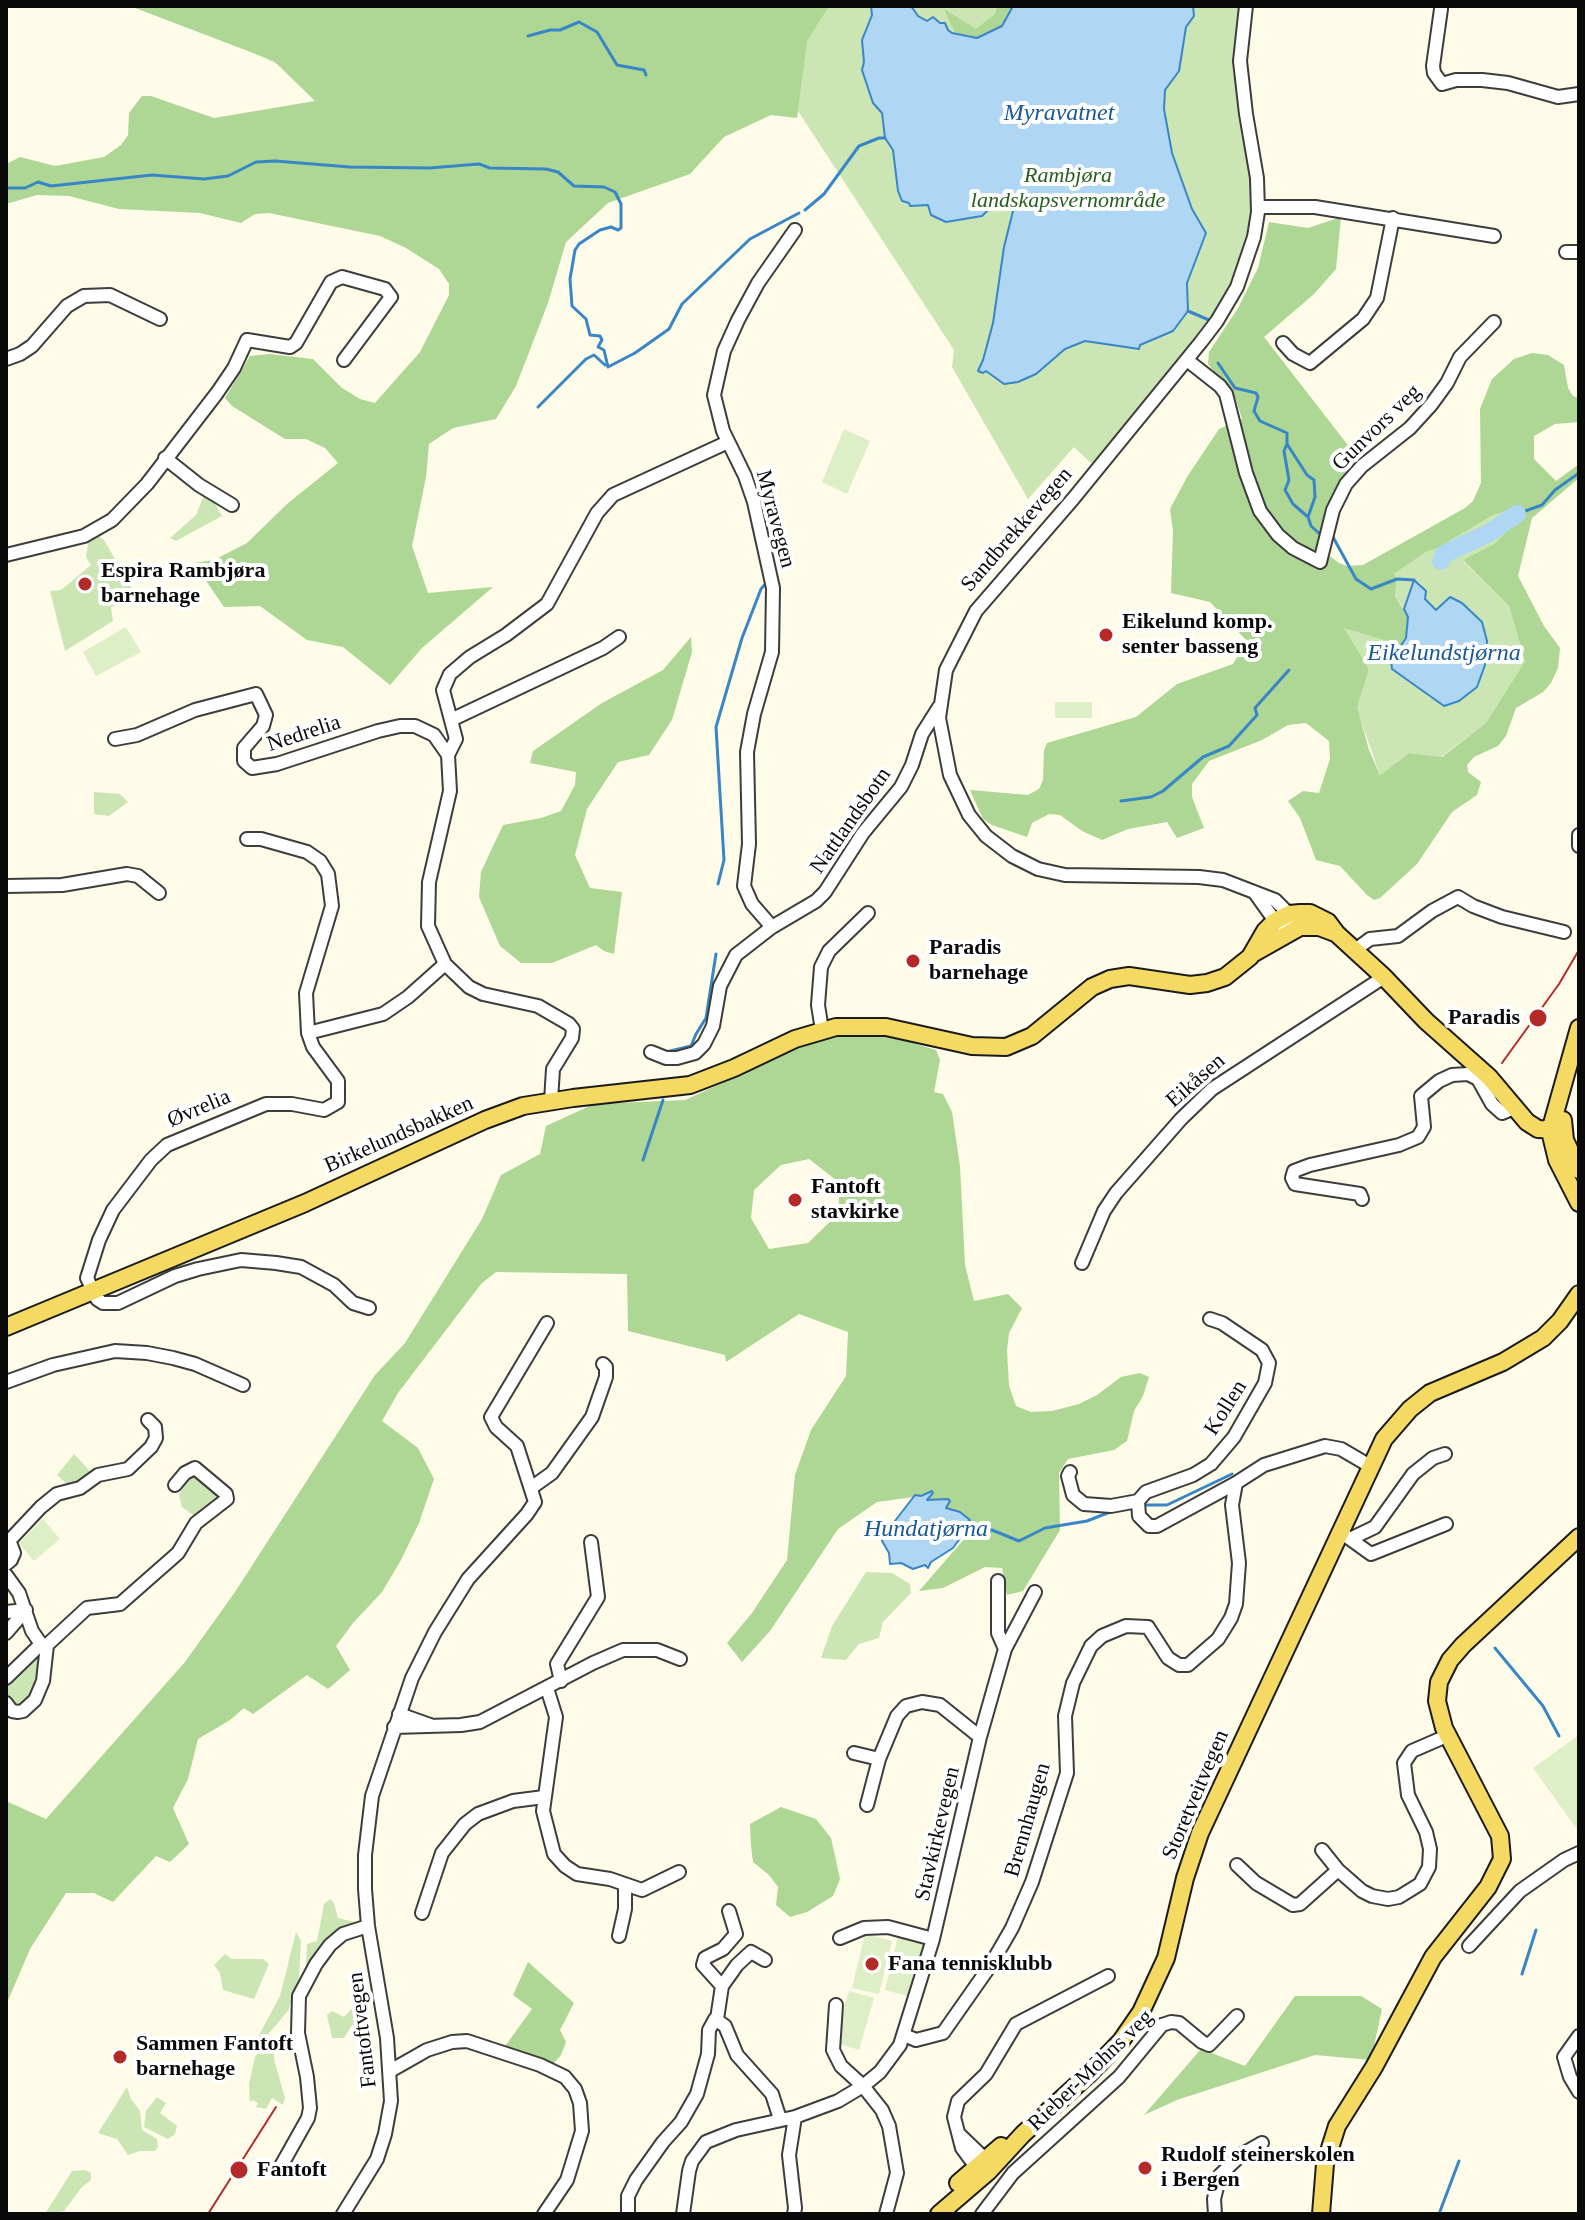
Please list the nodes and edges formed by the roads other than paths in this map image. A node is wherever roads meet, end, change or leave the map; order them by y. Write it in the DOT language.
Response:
graph roads {
  1 [pos="1246,6"];
  2 [pos="1441,9"];
  3 [pos="1579,94"];
  4 [pos="1258,207"];
  5 [pos="1393,218"];
  6 [pos="795,230"];
  7 [pos="1494,236"];
  8 [pos="160,319"];
  9 [pos="1494,322"];
  10 [pos="1283,343"];
  11 [pos="6,359"];
  12 [pos="344,360"];
  13 [pos="1187,360"];
  14 [pos="728,442"];
  15 [pos="165,458"];
  16 [pos="232,505"];
  17 [pos="6,555"];
  18 [pos="619,637"];
  19 [pos="939,707"];
  20 [pos="453,719"];
  21 [pos="115,739"];
  22 [pos="448,755"];
  23 [pos="1579,835"];
  24 [pos="247,839"];
  25 [pos="1579,846"];
  26 [pos="6,886"];
  27 [pos="159,893"];
  28 [pos="868,913"];
  29 [pos="1282,918"];
  30 [pos="772,927"];
  31 [pos="1289,932"];
  32 [pos="1564,932"];
  33 [pos="1337,934"];
  34 [pos="1355,950"];
  35 [pos="1253,954"];
  36 [pos="445,964"];
  37 [pos="1384,977"];
  38 [pos="1579,1028"];
  39 [pos="822,1030"];
  40 [pos="308,1033"];
  41 [pos="651,1052"];
  42 [pos="551,1101"];
  43 [pos="1514,1108"];
  44 [pos="1556,1130"];
  45 [pos="1579,1170"];
  46 [pos="1362,1199"];
  47 [pos="1579,1203"];
  48 [pos="1082,1263"];
  49 [pos="93,1293"];
  50 [pos="1579,1294"];
  51 [pos="369,1308"];
  52 [pos="1210,1319"];
  53 [pos="547,1323"];
  54 [pos="6,1327"];
  55 [pos="603,1364"];
  56 [pos="6,1382"];
  57 [pos="243,1385"];
  58 [pos="148,1420"];
  59 [pos="1445,1454"];
  60 [pos="1370,1466"];
  61 [pos="1070,1472"];
  62 [pos="1236,1483"];
  63 [pos="175,1485"];
  64 [pos="531,1488"];
  65 [pos="1138,1501"];
  66 [pos="1446,1524"];
  67 [pos="1344,1536"];
  68 [pos="1579,1537"];
  69 [pos="7,1542"];
  70 [pos="591,1542"];
  71 [pos="6,1564"];
  72 [pos="6,1575"];
  73 [pos="998,1581"];
  74 [pos="1035,1592"];
  75 [pos="26,1610"];
  76 [pos="6,1612"];
  77 [pos="6,1633"];
  78 [pos="44,1644"];
  79 [pos="1005,1649"];
  80 [pos="680,1659"];
  81 [pos="6,1678"];
  82 [pos="561,1681"];
  83 [pos="547,1688"];
  84 [pos="6,1703"];
  85 [pos="396,1720"];
  86 [pos="1449,1735"];
  87 [pos="980,1737"];
  88 [pos="854,1753"];
  89 [pos="879,1759"];
  90 [pos="544,1797"];
  91 [pos="867,1805"];
  92 [pos="1322,1850"];
  93 [pos="1579,1853"];
  94 [pos="1237,1865"];
  95 [pos="1338,1870"];
  96 [pos="679,1872"];
  97 [pos="625,1886"];
  98 [pos="729,1911"];
  99 [pos="422,1913"];
  100 [pos="368,1926"];
  101 [pos="619,1936"];
  102 [pos="840,1938"];
  103 [pos="933,1939"];
  104 [pos="1469,1946"];
  105 [pos="765,1960"];
  106 [pos="1108,1976"];
  107 [pos="722,1986"];
  108 [pos="836,2005"];
  109 [pos="1237,2016"];
  110 [pos="717,2019"];
  111 [pos="904,2035"];
  112 [pos="1579,2036"];
  113 [pos="390,2071"];
  114 [pos="863,2086"];
  115 [pos="1579,2092"];
  116 [pos="795,2117"];
  117 [pos="780,2119"];
  118 [pos="1262,2143"];
  119 [pos="281,2166"];
  120 [pos="983,2166"];
  121 [pos="343,2214"];
  122 [pos="544,2214"];
  123 [pos="628,2214"];
  124 [pos="683,2214"];
  125 [pos="794,2214"];
  126 [pos="886,2214"];
  127 [pos="932,2214"];
  128 [pos="939,2214"];
  129 [pos="982,2214"];
  130 [pos="1215,2214"];
  131 [pos="1321,2214"];
  1 -- 4 [label="street, Sandbrekkevegen"];
  2 -- 3 [label="street"];
  4 -- 5 [label="street"];
  4 -- 13 [label="street, Sandbrekkevegen"];
  5 -- 7 [label="street"];
  5 -- 10 [label="street"];
  6 -- 14 [label="street, Myravegen"];
  8 -- 11 [label="street"];
  9 -- 13 [label="street, Gunvors veg"];
  12 -- 15 [label="street"];
  13 -- 19 [label="street, Sandbrekkevegen"];
  14 -- 20 [label="street"];
  14 -- 30 [label="street, Myravegen"];
  15 -- 16 [label="street"];
  15 -- 17 [label="street"];
  18 -- 20 [label="street"];
  19 -- 29 [label="street, Sandbrekkevegen"];
  19 -- 30 [label="street, Nattlandsbotn"];
  20 -- 22 [label="street"];
  21 -- 22 [label="street, Nedrelia"];
  22 -- 36 [label="street"];
  23 -- 25 [label="street"];
  24 -- 40 [label="street"];
  26 -- 27 [label="street"];
  28 -- 39 [label="street"];
  29 -- 31 [label="street"];
  29 -- 33 [label="main road"];
  29 -- 35 [label="main road"];
  30 -- 41 [label="street, Nattlandsbotn"];
  31 -- 33 [label="main road"];
  31 -- 35 [label="main road, Birkelundsbakken"];
  32 -- 34 [label="street"];
  33 -- 34 [label="main road"];
  34 -- 37 [label="main road"];
  35 -- 39 [label="main road, Birkelundsbakken"];
  36 -- 40 [label="street"];
  36 -- 42 [label="street"];
  37 -- 43 [label="main road"];
  37 -- 48 [label="street, Eikåsen"];
  38 -- 44 [label="main road"];
  39 -- 42 [label="main road, Birkelundsbakken"];
  40 -- 49 [label="street, Øvrelia"];
  42 -- 49 [label="main road, Birkelundsbakken"];
  43 -- 44 [label="main road"];
  43 -- 46 [label="street"];
  44 -- 45 [label="main road"];
  44 -- 47 [label="main road"];
  49 -- 51 [label="street"];
  49 -- 54 [label="main road, Birkelundsbakken"];
  50 -- 60 [label="main road, Storetveitvegen"];
  52 -- 65 [label="street, Kollen"];
  53 -- 64 [label="street"];
  55 -- 64 [label="street, Fantoftvegen"];
  56 -- 57 [label="street"];
  58 -- 69 [label="street"];
  59 -- 67 [label="street"];
  60 -- 62 [label="street"];
  60 -- 67 [label="main road, Storetveitvegen"];
  61 -- 65 [label="street, Kollen"];
  62 -- 65 [label="street"];
  62 -- 111 [label="street, Brennhaugen"];
  63 -- 78 [label="street"];
  64 -- 85 [label="street, Fantoftvegen"];
  66 -- 67 [label="street"];
  67 -- 120 [label="main road, Storetveitvegen"];
  68 -- 86 [label="main road"];
  69 -- 71 [label="street"];
  70 -- 82 [label="street"];
  72 -- 75 [label="street"];
  73 -- 79 [label="street"];
  74 -- 79 [label="street, Stavkirkevegen"];
  75 -- 76 [label="street"];
  75 -- 77 [label="street"];
  75 -- 78 [label="street"];
  78 -- 81 [label="street"];
  78 -- 84 [label="street"];
  79 -- 87 [label="street, Stavkirkevegen"];
  80 -- 82 [label="street"];
  82 -- 83 [label="street"];
  83 -- 85 [label="street"];
  83 -- 90 [label="street"];
  85 -- 100 [label="street, Fantoftvegen"];
  86 -- 95 [label="street"];
  86 -- 131 [label="main road"];
  87 -- 89 [label="street"];
  87 -- 103 [label="street, Stavkirkevegen"];
  88 -- 89 [label="street"];
  89 -- 91 [label="street"];
  90 -- 97 [label="street"];
  90 -- 99 [label="street"];
  92 -- 95 [label="street"];
  93 -- 104 [label="street"];
  94 -- 95 [label="street"];
  96 -- 97 [label="street"];
  97 -- 101 [label="street"];
  98 -- 107 [label="street"];
  100 -- 113 [label="street, Fantoftvegen"];
  100 -- 119 [label="street, Fantoftvegen"];
  102 -- 103 [label="street, Stavkirkevegen"];
  103 -- 111 [label="street, Stavkirkevegen"];
  105 -- 107 [label="street"];
  106 -- 120 [label="street"];
  107 -- 110 [label="street"];
  108 -- 114 [label="street"];
  109 -- 129 [label="street, Rieber-Mohns veg"];
  110 -- 117 [label="street"];
  110 -- 123 [label="street"];
  111 -- 114 [label="street, Stavkirkevegen"];
  112 -- 115 [label="street"];
  113 -- 121 [label="street, Fantoftvegen"];
  113 -- 122 [label="street"];
  114 -- 116 [label="street, Stavkirkevegen"];
  114 -- 126 [label="street"];
  116 -- 117 [label="street, Stavkirkevegen"];
  116 -- 125 [label="street"];
  117 -- 124 [label="street, Stavkirkevegen"];
  118 -- 130 [label="street"];
  120 -- 127 [label="main road, Storetveitvegen"];
  120 -- 128 [label="main road, Storetveitvegen"];
}
